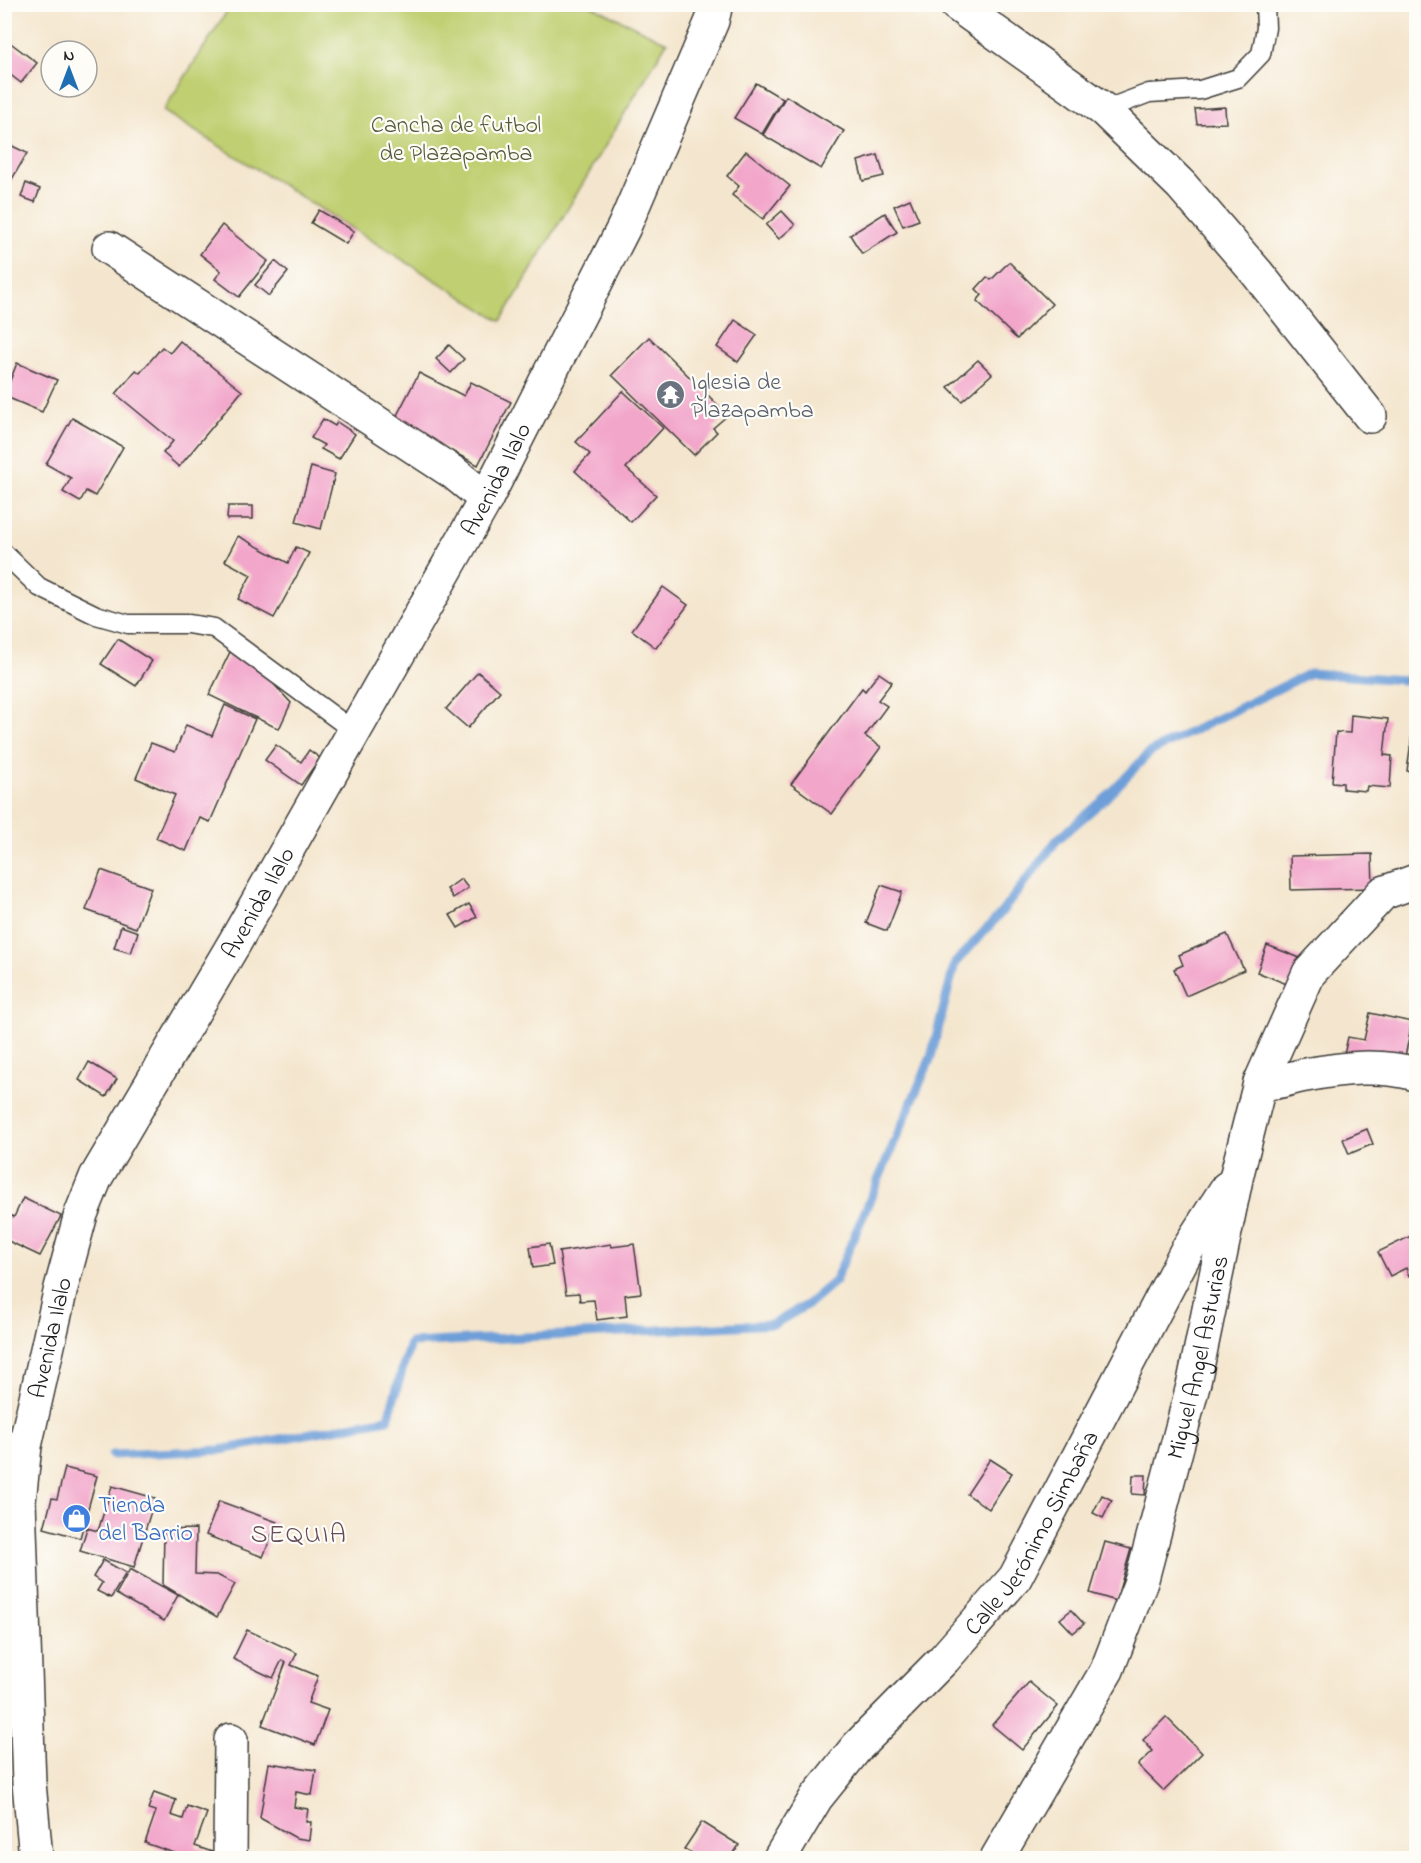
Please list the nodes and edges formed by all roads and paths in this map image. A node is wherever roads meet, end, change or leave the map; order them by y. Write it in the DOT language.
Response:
graph roads {
  1 [pos="716,4"];
  2 [pos="956,4"];
  3 [pos="1265,4"];
  4 [pos="1104,110"];
  5 [pos="109,248"];
  6 [pos="1370,416"];
  7 [pos="486,499"];
  8 [pos="4,553"];
  9 [pos="355,732"];
  10 [pos="1416,881"];
  11 [pos="1416,1074"];
  12 [pos="1260,1083"];
  13 [pos="1237,1174"];
  14 [pos="231,1740"];
  15 [pos="36,1858"];
  16 [pos="230,1858"];
  17 [pos="780,1858"];
  18 [pos="997,1858"];
  1 -- 7 [label="street, Avenida Ilalo"];
  2 -- 4 [label="street"];
  3 -- 4 [label="lane"];
  4 -- 6 [label="street"];
  5 -- 7 [label="street"];
  7 -- 9 [label="street, Avenida Ilalo"];
  8 -- 9 [label="lane"];
  9 -- 15 [label="street, Avenida Ilalo"];
  10 -- 12 [label="street, Miguel Angel Asturias"];
  11 -- 12 [label="street"];
  12 -- 13 [label="street, Miguel Angel Asturias"];
  13 -- 17 [label="street, Calle Jerónimo Simbaña"];
  13 -- 18 [label="street, Miguel Angel Asturias"];
  14 -- 16 [label="street"];
}
